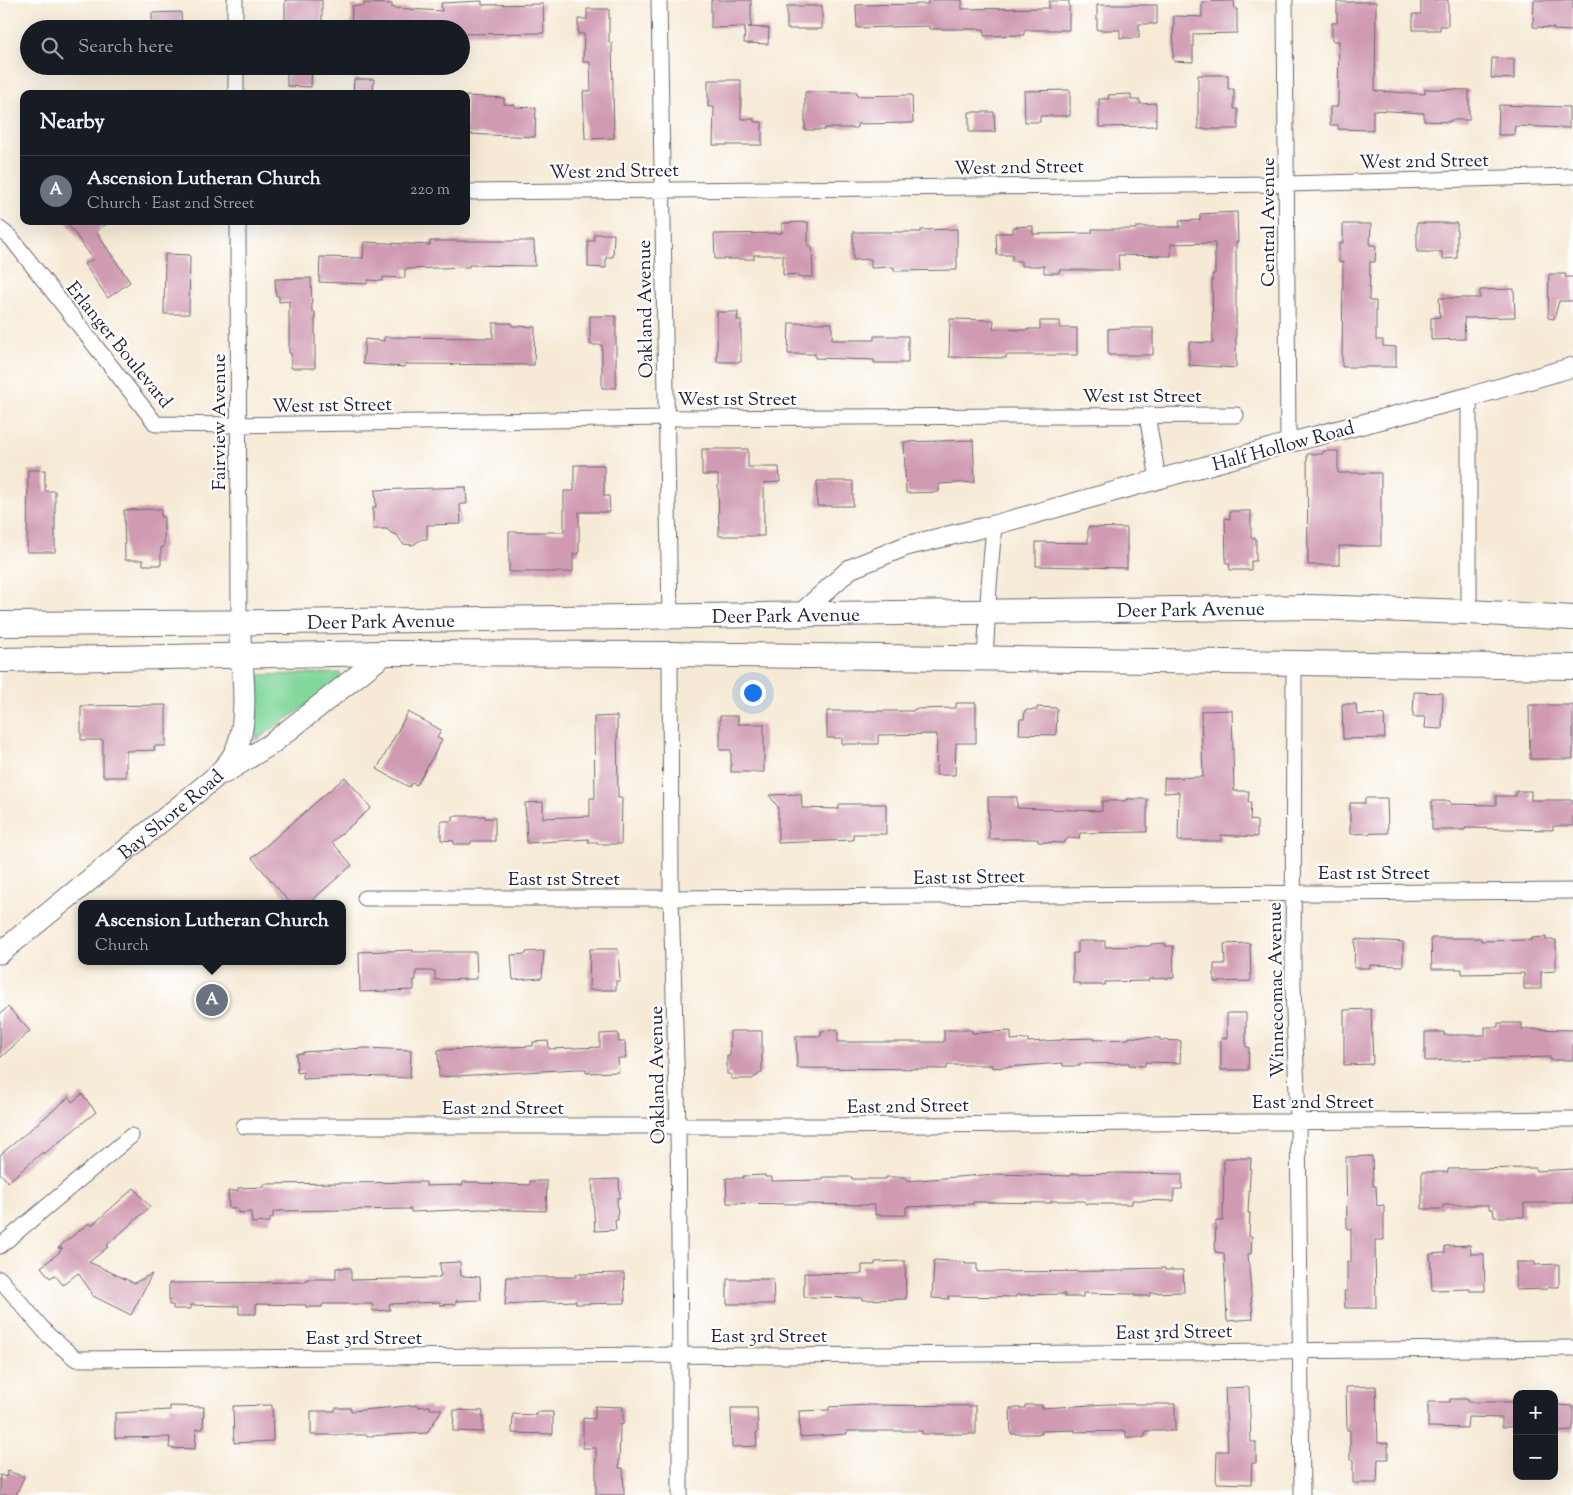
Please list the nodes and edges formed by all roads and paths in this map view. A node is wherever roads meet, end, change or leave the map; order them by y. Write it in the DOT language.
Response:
graph roads {
  1 [pos="235,0"];
  2 [pos="660,0"];
  3 [pos="1285,0"];
  4 [pos="235,20"];
  5 [pos="236,75"];
  6 [pos="236,90"];
  7 [pos="1573,176"];
  8 [pos="1287,184"];
  9 [pos="662,189"];
  10 [pos="470,192"];
  11 [pos="238,225"];
  12 [pos="0,229"];
  13 [pos="1573,367"];
  14 [pos="1469,397"];
  15 [pos="1147,415"];
  16 [pos="1236,415"];
  17 [pos="666,418"];
  18 [pos="238,425"];
  19 [pos="1288,443"];
  20 [pos="1158,479"];
  21 [pos="994,525"];
  22 [pos="988,612"];
  23 [pos="1469,612"];
  24 [pos="799,614"];
  25 [pos="670,617"];
  26 [pos="1573,618"];
  27 [pos="239,622"];
  28 [pos="0,624"];
  29 [pos="386,653"];
  30 [pos="670,654"];
  31 [pos="241,656"];
  32 [pos="985,659"];
  33 [pos="0,660"];
  34 [pos="1294,664"];
  35 [pos="1573,667"];
  36 [pos="213,779"];
  37 [pos="1573,891"];
  38 [pos="1294,893"];
  39 [pos="365,898"];
  40 [pos="671,898"];
  41 [pos="0,953"];
  42 [pos="1573,1119"];
  43 [pos="1298,1121"];
  44 [pos="244,1126"];
  45 [pos="678,1126"];
  46 [pos="131,1136"];
  47 [pos="0,1246"];
  48 [pos="0,1279"];
  49 [pos="1573,1348"];
  50 [pos="1300,1350"];
  51 [pos="680,1354"];
  52 [pos="680,1495"];
  53 [pos="1302,1495"];
  1 -- 4 [label="street"];
  2 -- 9 [label="street, Oakland Avenue"];
  3 -- 8 [label="street, Central Avenue"];
  5 -- 6 [label="street"];
  7 -- 8 [label="street, West 2nd Street"];
  8 -- 9 [label="street, West 2nd Street"];
  8 -- 19 [label="street, Central Avenue"];
  9 -- 10 [label="street, West 2nd Street"];
  9 -- 17 [label="street, Oakland Avenue"];
  11 -- 18 [label="street, Fairview Avenue"];
  12 -- 18 [label="street, Erlanger Boulevard"];
  13 -- 14 [label="street, Half Hollow Road"];
  14 -- 19 [label="street, Half Hollow Road"];
  14 -- 23 [label="street"];
  15 -- 16 [label="street, West 1st Street"];
  15 -- 17 [label="street, West 1st Street"];
  15 -- 20 [label="street"];
  17 -- 18 [label="street, West 1st Street"];
  17 -- 25 [label="street, Oakland Avenue"];
  18 -- 27 [label="street, Fairview Avenue"];
  19 -- 20 [label="street, Half Hollow Road"];
  20 -- 21 [label="street, Half Hollow Road"];
  21 -- 22 [label="street"];
  21 -- 24 [label="street, Half Hollow Road"];
  22 -- 23 [label="main road, Deer Park Avenue"];
  22 -- 24 [label="main road, Deer Park Avenue"];
  22 -- 32 [label="street"];
  23 -- 26 [label="main road, Deer Park Avenue"];
  24 -- 25 [label="main road, Deer Park Avenue"];
  25 -- 27 [label="main road, Deer Park Avenue"];
  27 -- 28 [label="main road, Deer Park Avenue"];
  27 -- 31 [label="main road, Bay Shore Road"];
  29 -- 30 [label="main road, Deer Park Avenue"];
  29 -- 31 [label="main road, Deer Park Avenue"];
  29 -- 36 [label="main road"];
  30 -- 32 [label="main road, Deer Park Avenue"];
  30 -- 40 [label="street, Oakland Avenue"];
  31 -- 33 [label="main road, Deer Park Avenue"];
  31 -- 36 [label="main road, Bay Shore Road"];
  32 -- 34 [label="main road, Deer Park Avenue"];
  34 -- 35 [label="main road, Deer Park Avenue"];
  34 -- 38 [label="street, Winnecomac Avenue"];
  36 -- 41 [label="main road, Bay Shore Road"];
  37 -- 38 [label="street, East 1st Street"];
  38 -- 40 [label="street, East 1st Street"];
  38 -- 43 [label="street, Winnecomac Avenue"];
  39 -- 40 [label="street, East 1st Street"];
  40 -- 45 [label="street, Oakland Avenue"];
  42 -- 43 [label="street, East 2nd Street"];
  43 -- 45 [label="street, East 2nd Street"];
  43 -- 50 [label="street, Winnecomac Avenue"];
  44 -- 45 [label="street, East 2nd Street"];
  45 -- 51 [label="street, Oakland Avenue"];
  46 -- 47 [label="street"];
  48 -- 51 [label="street, East 3rd Street"];
  49 -- 50 [label="street, East 3rd Street"];
  50 -- 51 [label="street, East 3rd Street"];
  50 -- 53 [label="street, Winnecomac Avenue"];
  51 -- 52 [label="street, Oakland Avenue"];
}
